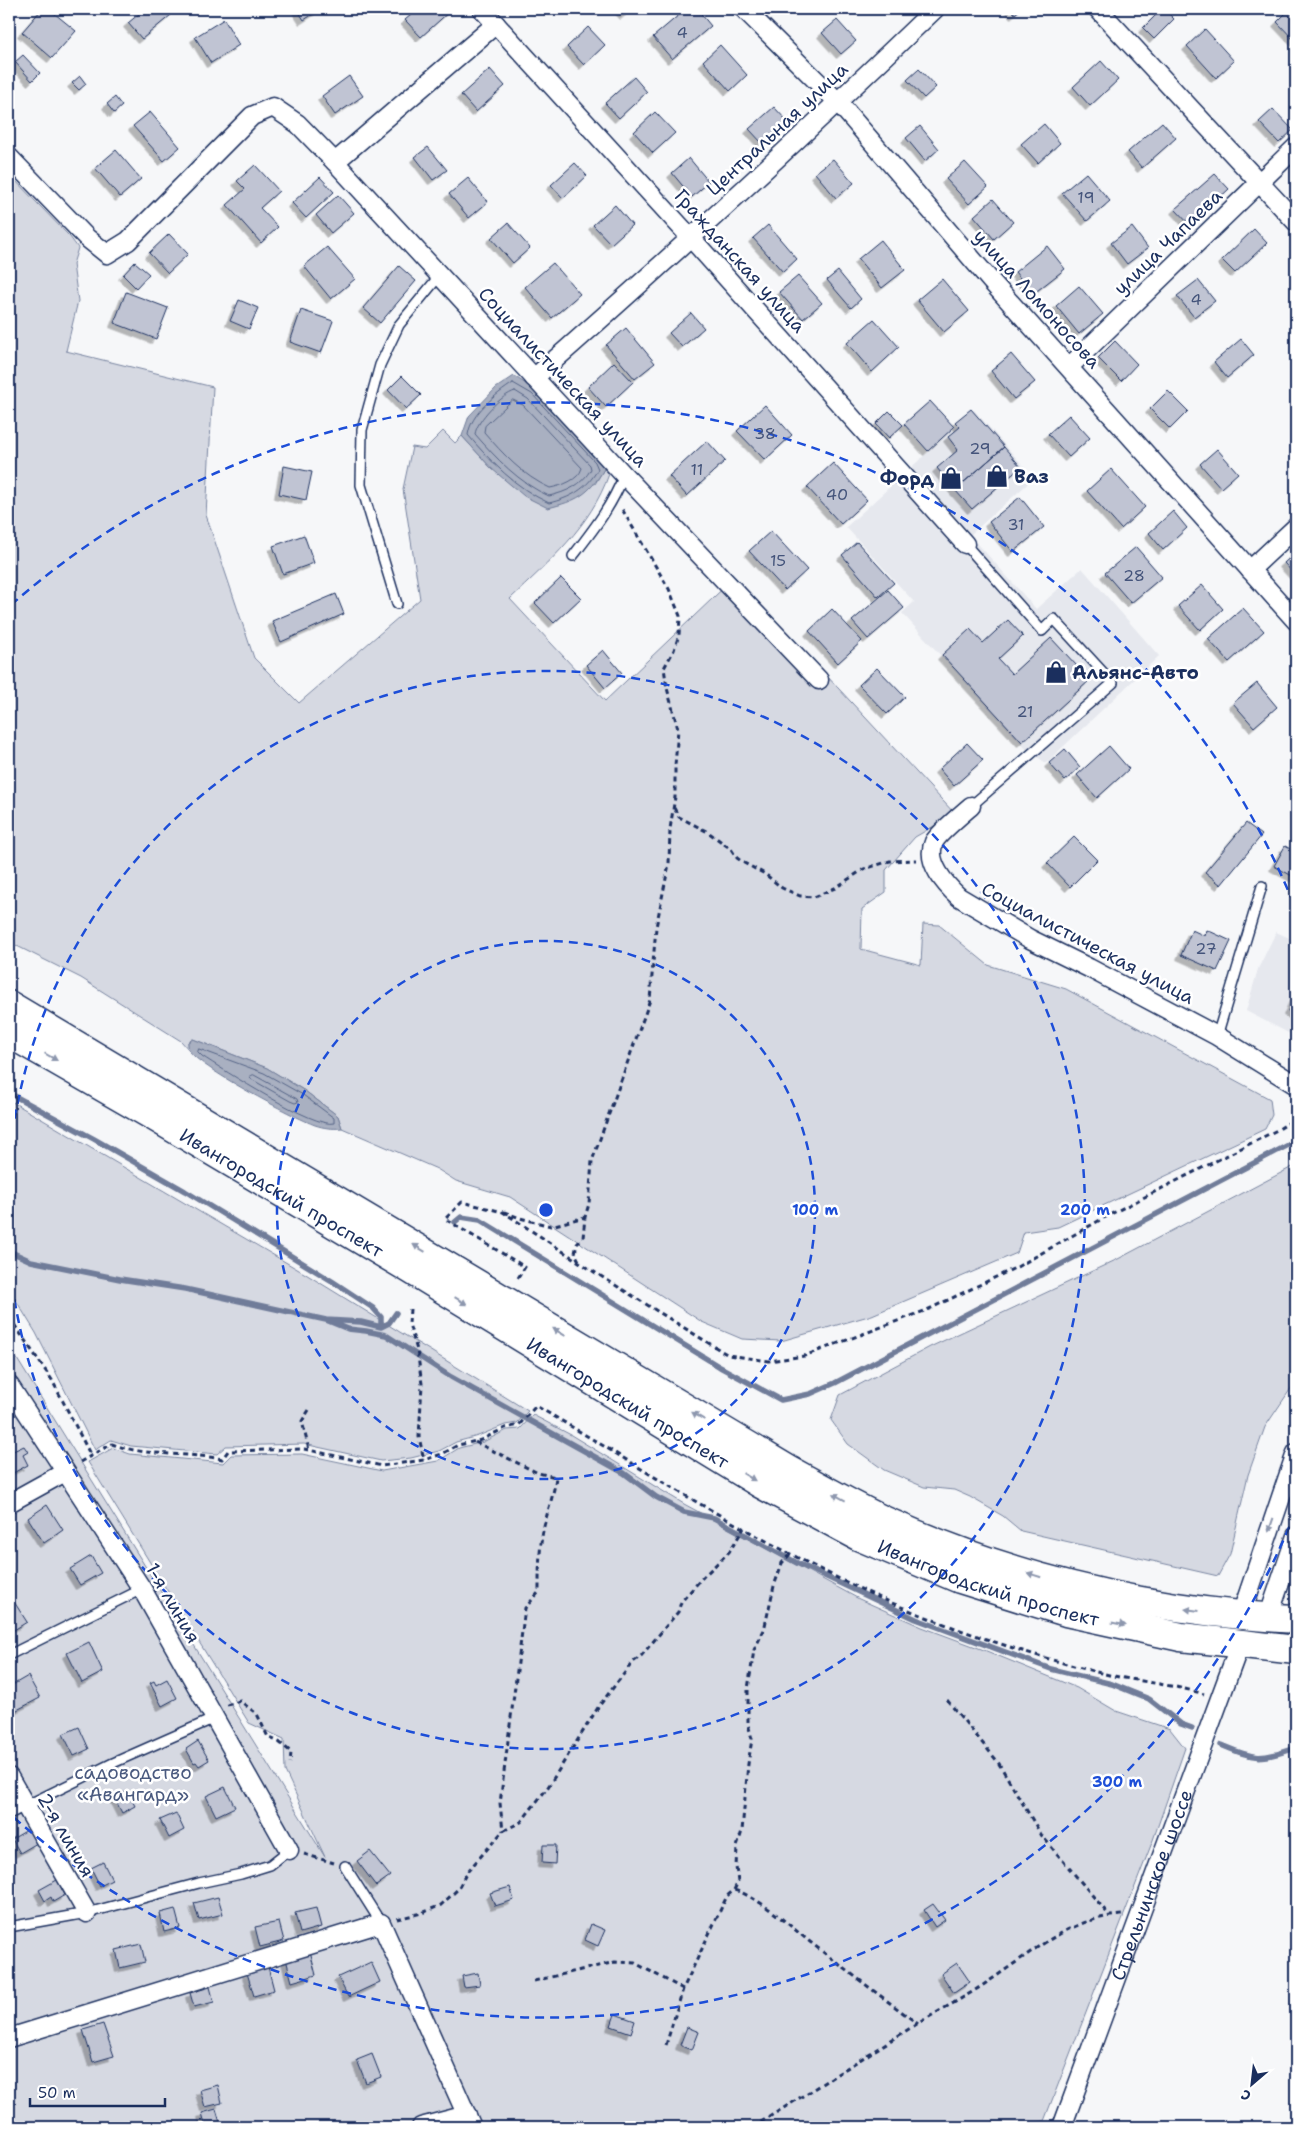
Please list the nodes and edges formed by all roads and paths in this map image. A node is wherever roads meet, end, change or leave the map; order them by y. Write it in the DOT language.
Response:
graph roads {
  1 [pos="482,9"];
  2 [pos="744,9"];
  3 [pos="935,9"];
  4 [pos="1098,9"];
  5 [pos="496,24"];
  6 [pos="838,102"];
  7 [pos="1296,147"];
  8 [pos="9,157"];
  9 [pos="335,162"];
  10 [pos="1260,183"];
  11 [pos="1296,222"];
  12 [pos="691,238"];
  13 [pos="440,275"];
  14 [pos="1069,367"];
  15 [pos="534,378"];
  16 [pos="624,475"];
  17 [pos="616,495"];
  18 [pos="1296,527"];
  19 [pos="964,544"];
  20 [pos="573,556"];
  21 [pos="1250,570"];
  22 [pos="397,604"];
  23 [pos="1296,621"];
  24 [pos="818,680"];
  25 [pos="971,806"];
  26 [pos="674,808"];
  27 [pos="932,858"];
  28 [pos="1262,886"];
  29 [pos="9,1005"];
  30 [pos="9,1033"];
  31 [pos="1216,1036"];
  32 [pos="1296,1085"];
  33 [pos="1296,1118"];
  34 [pos="503,1212"];
  35 [pos="585,1217"];
  36 [pos="580,1262"];
  37 [pos="518,1278"];
  38 [pos="410,1309"];
  39 [pos="9,1317"];
  40 [pos="9,1385"];
  41 [pos="309,1410"];
  42 [pos="474,1441"];
  43 [pos="309,1450"];
  44 [pos="1296,1453"];
  45 [pos="91,1456"];
  46 [pos="424,1460"];
  47 [pos="65,1472"];
  48 [pos="9,1503"];
  49 [pos="743,1529"];
  50 [pos="1296,1536"];
  51 [pos="788,1556"];
  52 [pos="142,1589"];
  53 [pos="1241,1615"];
  54 [pos="1268,1618"];
  55 [pos="1296,1620"];
  56 [pos="1240,1644"];
  57 [pos="1296,1650"];
  58 [pos="9,1655"];
  59 [pos="1219,1699"];
  60 [pos="947,1700"];
  61 [pos="212,1714"];
  62 [pos="290,1763"];
  63 [pos="9,1777"];
  64 [pos="25,1806"];
  65 [pos="9,1814"];
  66 [pos="504,1831"];
  67 [pos="289,1850"];
  68 [pos="345,1866"];
  69 [pos="734,1890"];
  70 [pos="87,1913"];
  71 [pos="1142,1914"];
  72 [pos="1109,1916"];
  73 [pos="381,1923"];
  74 [pos="9,1927"];
  75 [pos="534,1981"];
  76 [pos="683,1989"];
  77 [pos="918,2024"];
  78 [pos="9,2038"];
  79 [pos="666,2045"];
  80 [pos="469,2121"];
  81 [pos="421,2127"];
  82 [pos="753,2127"];
  83 [pos="1062,2127"];
  1 -- 5 [label="street, Гражданская улица"];
  2 -- 6 [label="street, улица Ломоносова"];
  3 -- 6 [label="street, Центральная улица"];
  4 -- 10 [label="street"];
  5 -- 9 [label="street"];
  5 -- 12 [label="street, Гражданская улица"];
  6 -- 12 [label="street, Центральная улица"];
  6 -- 14 [label="street, улица Ломоносова"];
  7 -- 10 [label="street, улица Чапаева"];
  8 -- 9 [label="street, Социалистическая улица"];
  9 -- 13 [label="street, Социалистическая улица"];
  10 -- 11 [label="street"];
  10 -- 14 [label="street, улица Чапаева"];
  12 -- 15 [label="street, Центральная улица"];
  12 -- 19 [label="street, Гражданская улица"];
  13 -- 15 [label="street, Социалистическая улица"];
  13 -- 22 [label="lane"];
  14 -- 21 [label="street, улица Ломоносова"];
  15 -- 16 [label="street, Социалистическая улица"];
  16 -- 17 [label="lane"];
  16 -- 24 [label="street, Социалистическая улица"];
  17 -- 20 [label="lane"];
  17 -- 26 [label="path"];
  18 -- 21 [label="street"];
  19 -- 25 [label="lane"];
  21 -- 23 [label="street, улица Ломоносова"];
  25 -- 27 [label="street"];
  26 -- 27 [label="path"];
  26 -- 35 [label="path"];
  27 -- 31 [label="street, Социалистическая улица"];
  28 -- 31 [label="lane"];
  53 -- 29 [label="highway, Ивангородский проспект, one-way"];
  30 -- 56 [label="highway, Ивангородский проспект, one-way"];
  31 -- 32 [label="street, Социалистическая улица"];
  33 -- 36 [label="path"];
  34 -- 35 [label="path"];
  34 -- 36 [label="path"];
  34 -- 37 [label="path"];
  35 -- 36 [label="path"];
  38 -- 46 [label="path"];
  39 -- 45 [label="path"];
  40 -- 47 [label="street, 1-я линия"];
  41 -- 43 [label="path"];
  42 -- 46 [label="path"];
  42 -- 49 [label="path"];
  42 -- 66 [label="path"];
  43 -- 45 [label="path"];
  43 -- 46 [label="path"];
  44 -- 53 [label="street, Стрельнинское шоссе, one-way"];
  45 -- 47 [label="path"];
  47 -- 48 [label="street"];
  47 -- 52 [label="street, 1-я линия"];
  49 -- 51 [label="path"];
  49 -- 66 [label="path"];
  50 -- 54 [label="street, Стрельнинское шоссе"];
  51 -- 59 [label="path"];
  51 -- 69 [label="path"];
  52 -- 58 [label="lane"];
  52 -- 61 [label="street, 1-я линия"];
  53 -- 54 [label="highway, Ивангородский проспект"];
  53 -- 56 [label="highway, Стрельнинское шоссе"];
  54 -- 55 [label="highway, Ивангородский проспект"];
  54 -- 56 [label="highway, Стрельнинское шоссе"];
  56 -- 57 [label="highway, Ивангородский проспект"];
  56 -- 59 [label="street, Стрельнинское шоссе"];
  59 -- 71 [label="street, Стрельнинское шоссе"];
  60 -- 72 [label="path"];
  61 -- 62 [label="path"];
  61 -- 64 [label="lane"];
  61 -- 67 [label="street, 1-я линия"];
  63 -- 64 [label="street, 2-я линия"];
  64 -- 65 [label="lane"];
  64 -- 70 [label="street, 2-я линия"];
  66 -- 73 [label="path"];
  67 -- 68 [label="path"];
  67 -- 70 [label="lane"];
  68 -- 73 [label="lane"];
  69 -- 76 [label="path"];
  69 -- 77 [label="path"];
  70 -- 74 [label="lane"];
  71 -- 72 [label="path"];
  71 -- 83 [label="street, Стрельнинское шоссе"];
  72 -- 77 [label="path"];
  73 -- 78 [label="street"];
  73 -- 80 [label="street"];
  75 -- 76 [label="path"];
  76 -- 79 [label="path"];
  77 -- 82 [label="path"];
  80 -- 81 [label="street"];
}
